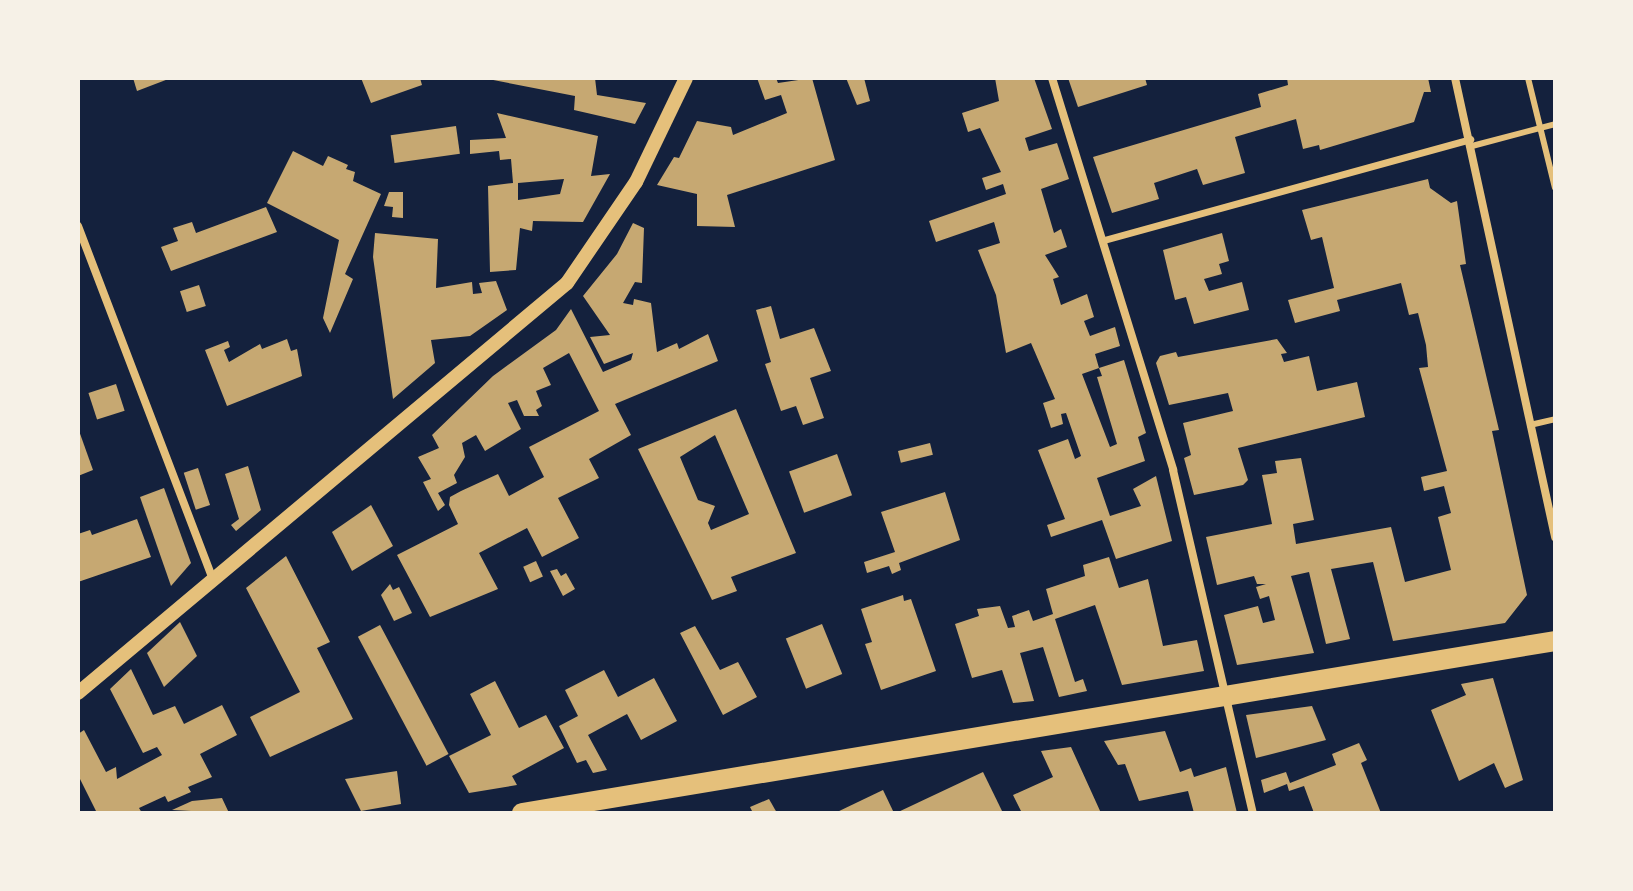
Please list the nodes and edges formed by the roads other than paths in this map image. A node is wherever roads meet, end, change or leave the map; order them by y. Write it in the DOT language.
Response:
graph roads {
  1 [pos="686,78"];
  2 [pos="1052,78"];
  3 [pos="1455,78"];
  4 [pos="1528,78"];
  5 [pos="1555,124"];
  6 [pos="1541,128"];
  7 [pos="1471,142"];
  8 [pos="1555,188"];
  9 [pos="78,226"];
  10 [pos="1104,240"];
  11 [pos="1555,419"];
  12 [pos="1530,425"];
  13 [pos="1555,537"];
  14 [pos="214,581"];
  15 [pos="1555,641"];
  16 [pos="78,693"];
  17 [pos="1226,695"];
  18 [pos="522,813"];
  19 [pos="1253,813"];
  1 -- 14 [label="street"];
  2 -- 10 [label="street"];
  3 -- 7 [label="street"];
  4 -- 6 [label="lane"];
  5 -- 6 [label="lane"];
  6 -- 7 [label="lane"];
  6 -- 8 [label="lane"];
  7 -- 10 [label="street"];
  7 -- 12 [label="street"];
  9 -- 14 [label="street"];
  10 -- 17 [label="street"];
  11 -- 12 [label="lane"];
  12 -- 13 [label="street"];
  14 -- 16 [label="street"];
  15 -- 17 [label="main road"];
  17 -- 18 [label="main road"];
  17 -- 19 [label="street"];
}
